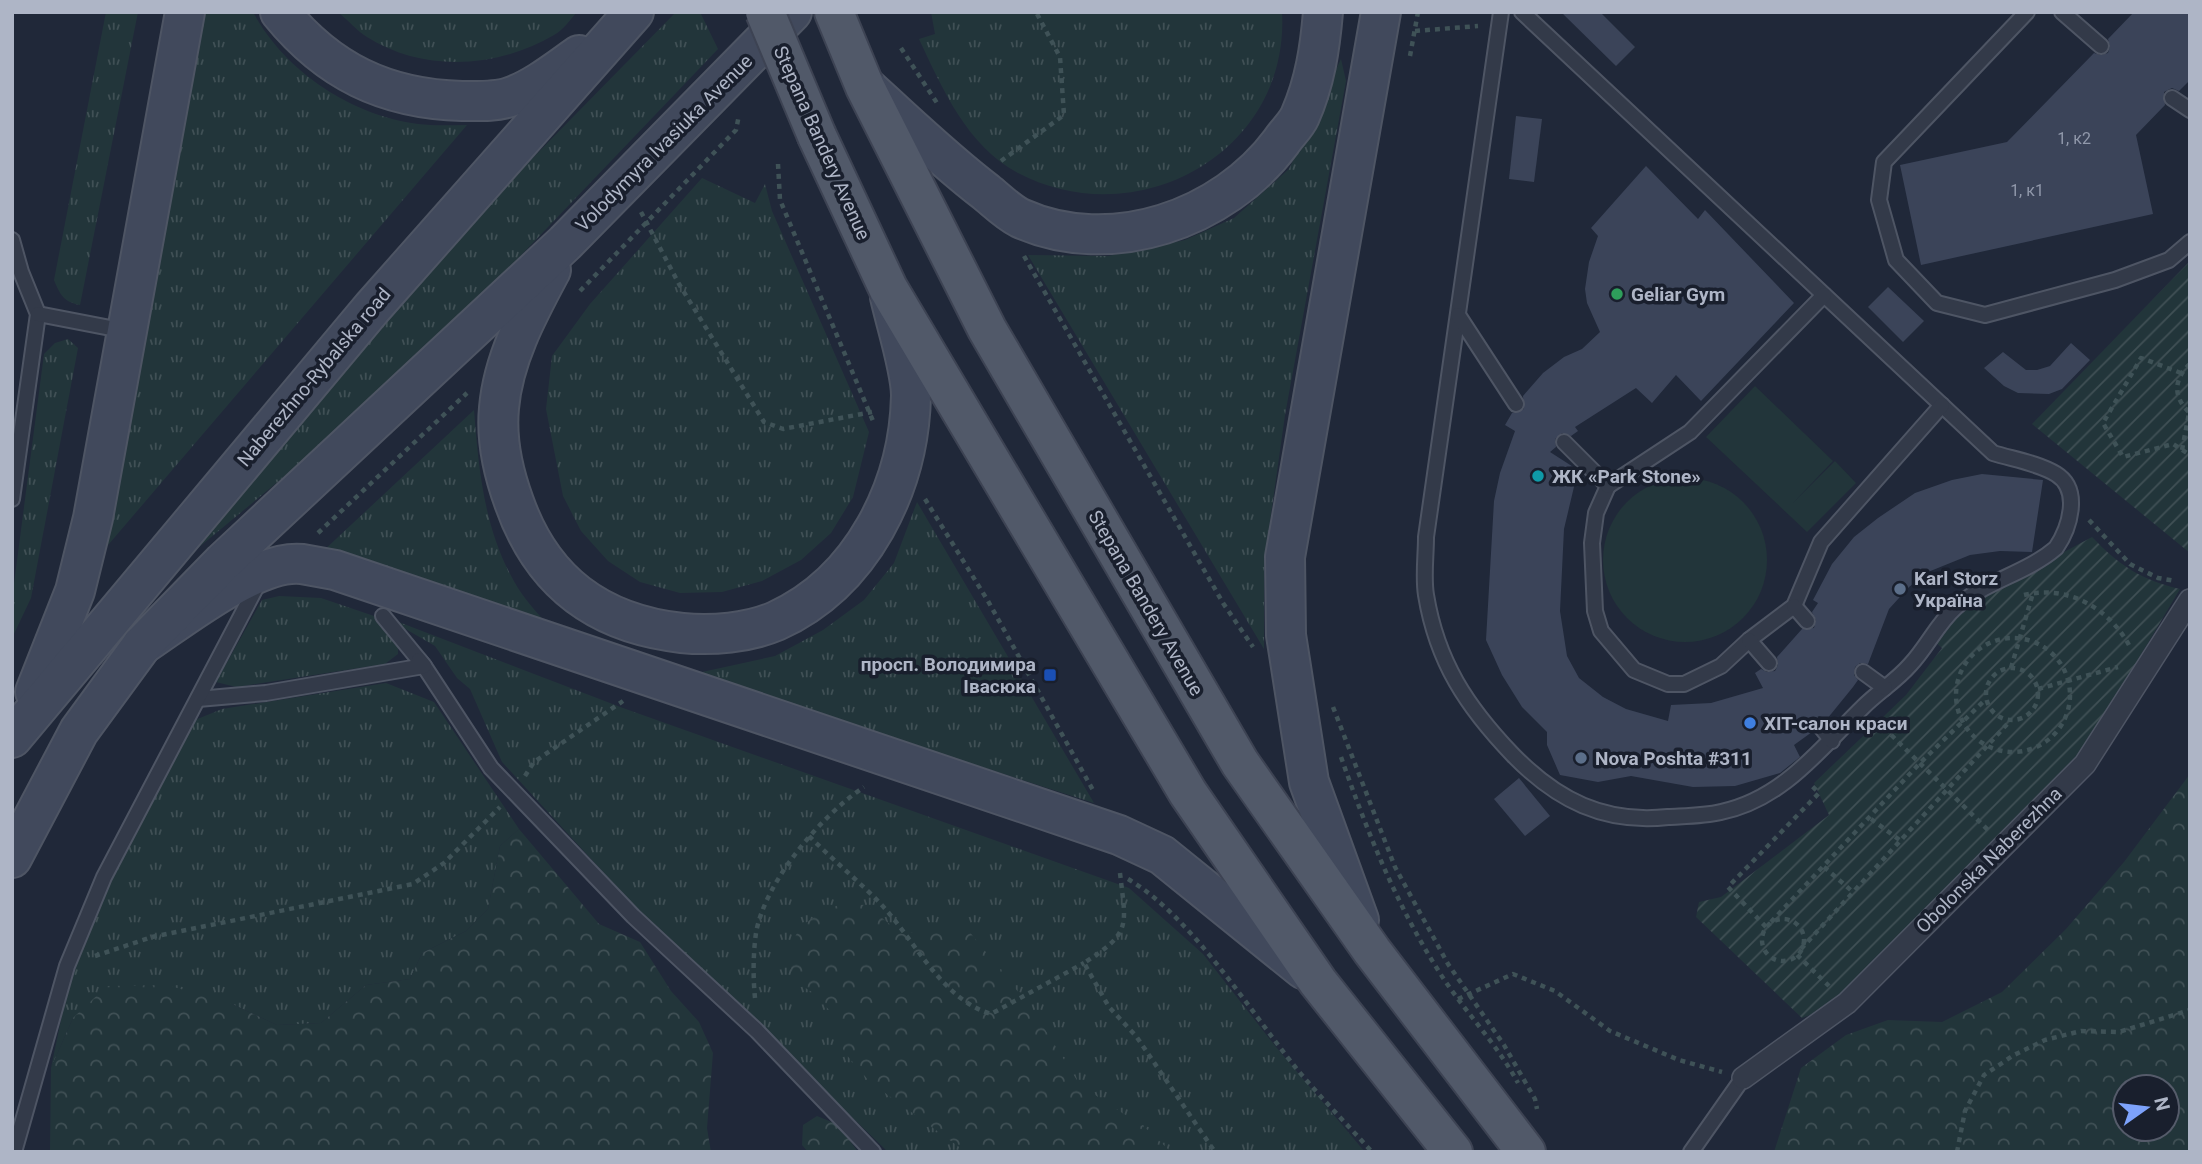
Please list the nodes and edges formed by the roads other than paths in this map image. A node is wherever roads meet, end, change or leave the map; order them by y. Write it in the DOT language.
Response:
graph roads {
  1 [pos="185,12"];
  2 [pos="280,12"];
  3 [pos="765,12"];
  4 [pos="793,12"];
  5 [pos="834,12"];
  6 [pos="1323,12"];
  7 [pos="1381,12"];
  8 [pos="1522,12"];
  9 [pos="2027,12"];
  10 [pos="2062,12"];
  11 [pos="1501,17"];
  12 [pos="629,18"];
  13 [pos="2101,46"];
  14 [pos="865,87"];
  15 [pos="2172,98"];
  16 [pos="2190,110"];
  17 [pos="12,240"];
  18 [pos="2190,242"];
  19 [pos="565,243"];
  20 [pos="888,288"];
  21 [pos="1824,295"];
  22 [pos="38,314"];
  23 [pos="1458,315"];
  24 [pos="127,331"];
  25 [pos="1516,404"];
  26 [pos="1941,405"];
  27 [pos="1564,442"];
  28 [pos="13,482"];
  29 [pos="1608,486"];
  30 [pos="12,499"];
  31 [pos="263,571"];
  32 [pos="2187,591"];
  33 [pos="1794,606"];
  34 [pos="383,616"];
  35 [pos="1807,621"];
  36 [pos="1749,640"];
  37 [pos="142,645"];
  38 [pos="1769,663"];
  39 [pos="424,666"];
  40 [pos="1863,672"];
  41 [pos="1885,688"];
  42 [pos="198,699"];
  43 [pos="1820,726"];
  44 [pos="17,731"];
  45 [pos="1832,741"];
  46 [pos="12,858"];
  47 [pos="1372,951"];
  48 [pos="1318,982"];
  49 [pos="1743,1078"];
  50 [pos="14,1152"];
  51 [pos="873,1152"];
  52 [pos="1452,1152"];
  53 [pos="1526,1152"];
  54 [pos="1691,1152"];
  1 -- 24 [label="main road"];
  2 -- 12 [label="main road"];
  3 -- 20 [label="main road, Stepana Bandery Avenue, bridge"];
  4 -- 19 [label="main road, Volodymyra Ivasiuka Avenue"];
  5 -- 14 [label="main road, Stepana Bandery Avenue"];
  6 -- 14 [label="main road"];
  7 -- 47 [label="main road"];
  8 -- 21 [label="lane"];
  9 -- 18 [label="lane"];
  10 -- 13 [label="lane"];
  11 -- 23 [label="lane"];
  12 -- 44 [label="main road, Naberezhno-Rybalska road"];
  14 -- 47 [label="main road, Stepana Bandery Avenue"];
  15 -- 16 [label="lane"];
  17 -- 22 [label="lane"];
  19 -- 20 [label="main road"];
  19 -- 37 [label="main road"];
  20 -- 48 [label="main road, Stepana Bandery Avenue"];
  21 -- 26 [label="lane"];
  21 -- 29 [label="lane"];
  22 -- 24 [label="lane"];
  22 -- 28 [label="lane"];
  23 -- 25 [label="lane"];
  23 -- 45 [label="lane"];
  24 -- 44 [label="main road"];
  26 -- 33 [label="lane"];
  26 -- 41 [label="lane"];
  27 -- 29 [label="lane"];
  28 -- 30 [label="lane"];
  29 -- 36 [label="lane"];
  31 -- 37 [label="main road"];
  31 -- 42 [label="lane"];
  31 -- 48 [label="main road"];
  32 -- 49 [label="street, Obolonska Naberezhna"];
  33 -- 35 [label="lane"];
  33 -- 36 [label="lane"];
  34 -- 39 [label="lane"];
  36 -- 38 [label="lane"];
  37 -- 46 [label="main road"];
  39 -- 42 [label="lane"];
  39 -- 51 [label="lane"];
  40 -- 41 [label="lane"];
  41 -- 45 [label="lane"];
  42 -- 50 [label="lane"];
  43 -- 45 [label="lane"];
  47 -- 53 [label="main road, Stepana Bandery Avenue"];
  48 -- 52 [label="main road, Stepana Bandery Avenue"];
  49 -- 54 [label="lane"];
}
